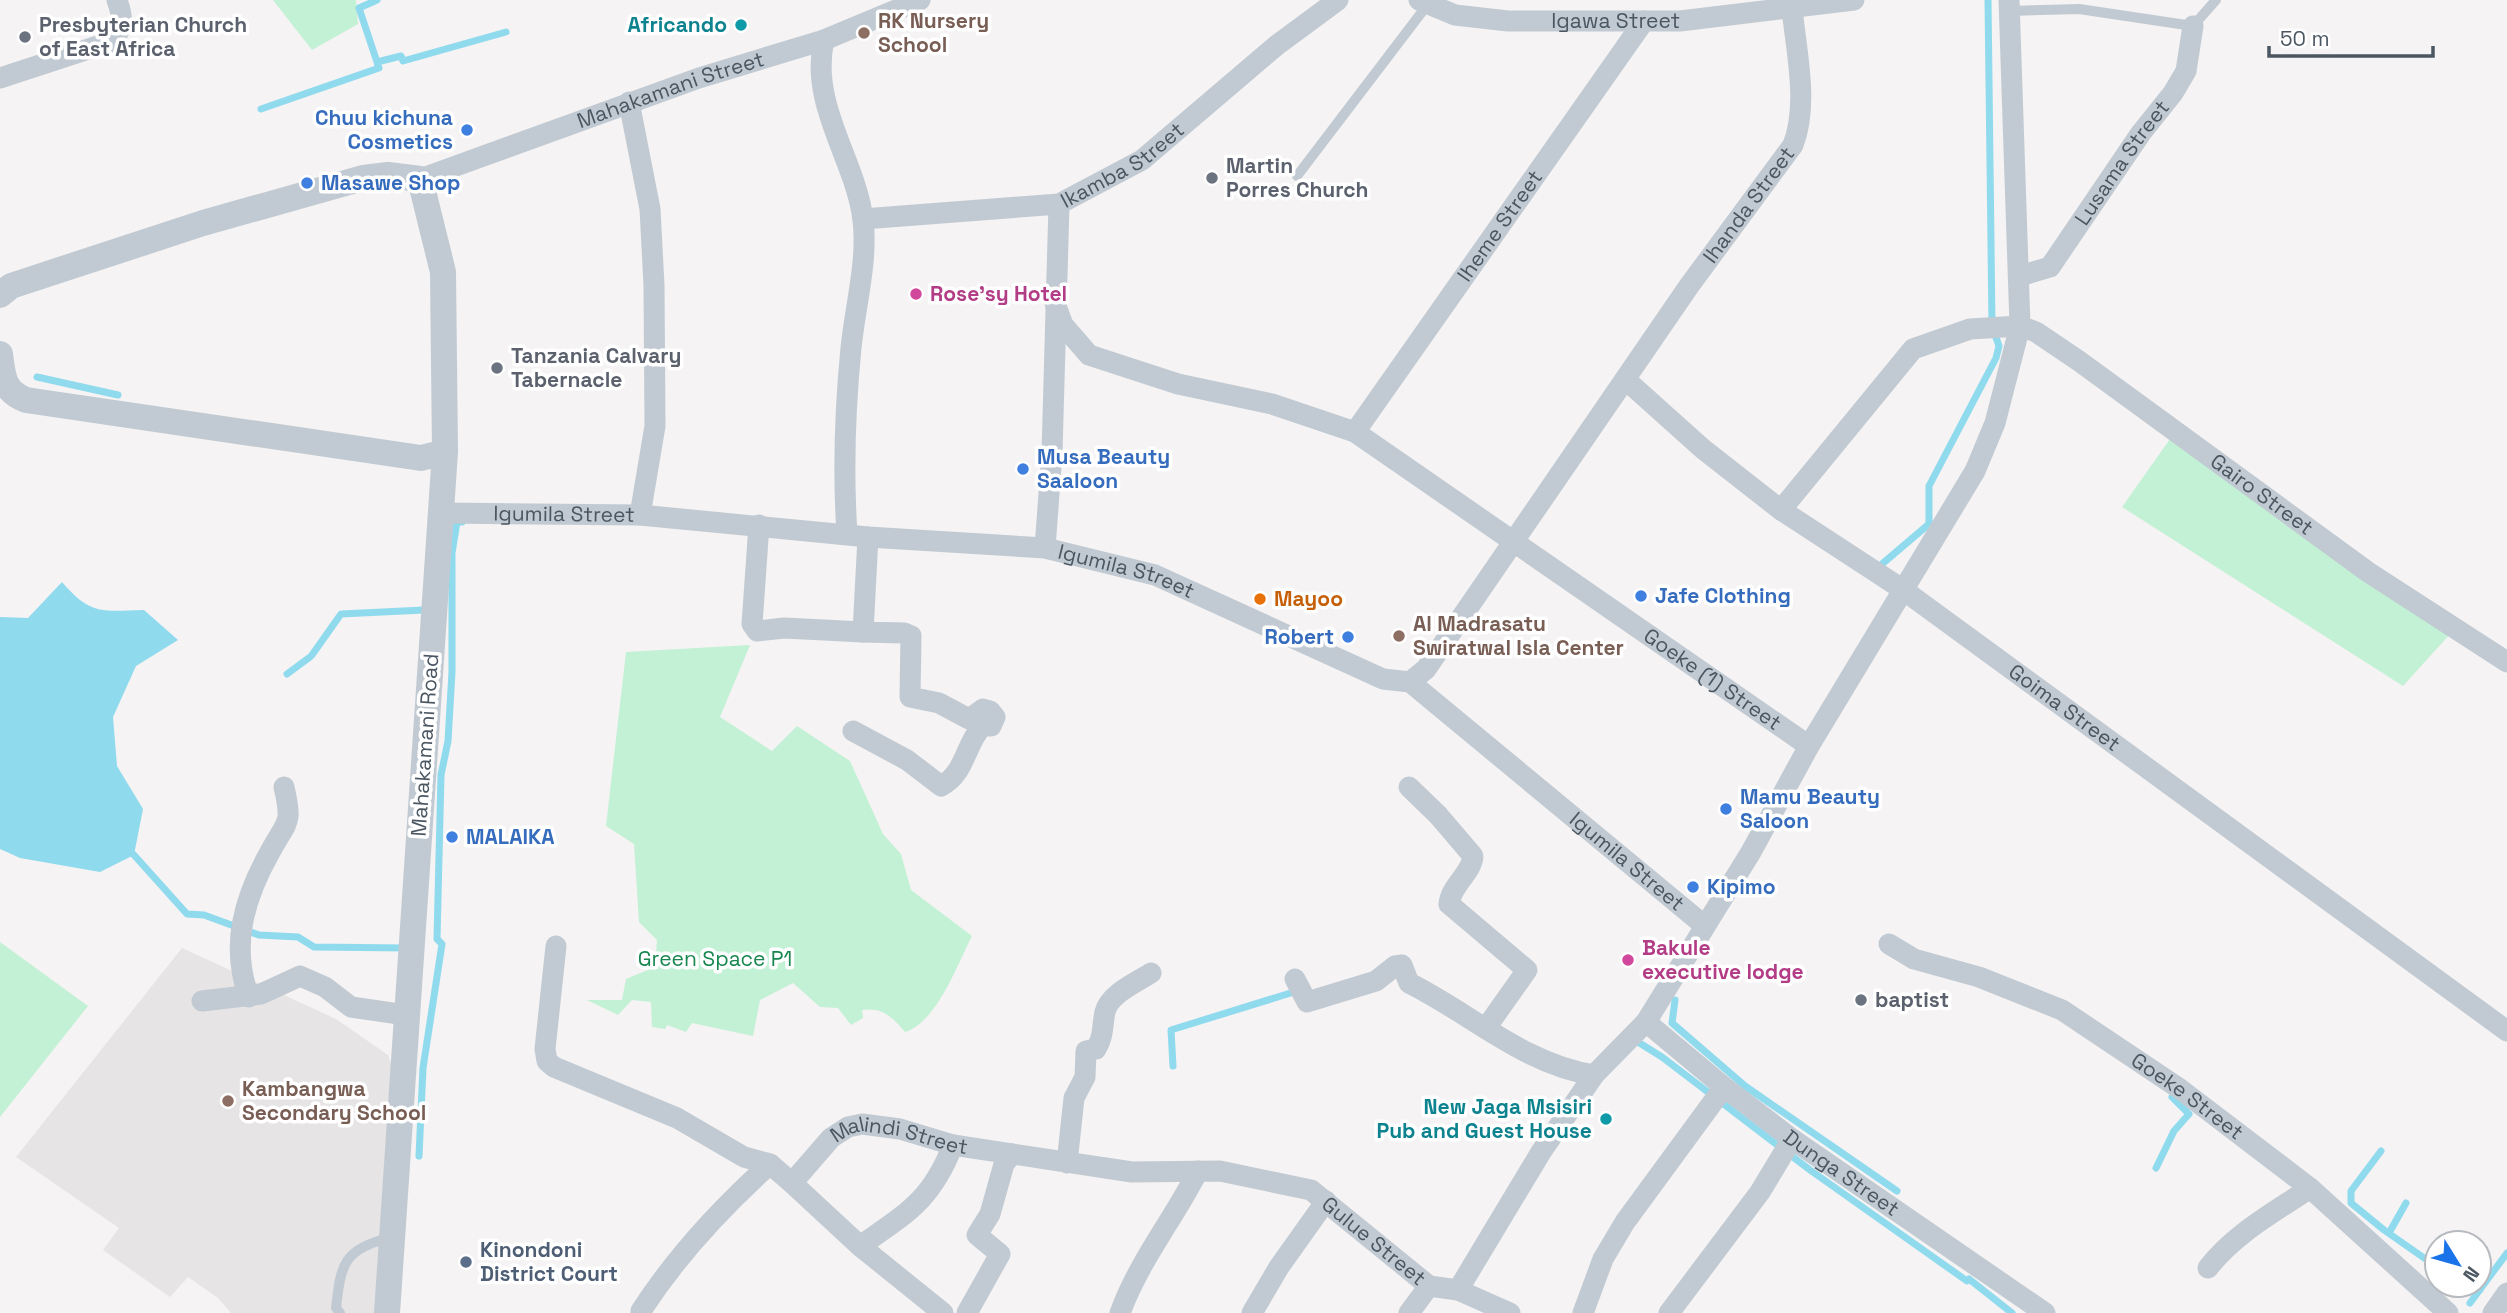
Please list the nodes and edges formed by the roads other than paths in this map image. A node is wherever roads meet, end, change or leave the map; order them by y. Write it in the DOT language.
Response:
graph roads {
  1 [pos="117,0"];
  2 [pos="920,0"];
  3 [pos="1338,0"];
  4 [pos="1854,0"];
  5 [pos="2216,0"];
  6 [pos="1423,2"];
  7 [pos="2010,6"];
  8 [pos="1792,8"];
  9 [pos="1644,21"];
  10 [pos="2193,26"];
  11 [pos="824,40"];
  12 [pos="0,78"];
  13 [pos="629,102"];
  14 [pos="1297,176"];
  15 [pos="420,178"];
  16 [pos="1059,204"];
  17 [pos="863,219"];
  18 [pos="2020,276"];
  19 [pos="0,295"];
  20 [pos="1055,303"];
  21 [pos="2020,326"];
  22 [pos="0,355"];
  23 [pos="1626,380"];
  24 [pos="1355,432"];
  25 [pos="445,452"];
  26 [pos="1781,510"];
  27 [pos="443,513"];
  28 [pos="640,515"];
  29 [pos="758,525"];
  30 [pos="857,536"];
  31 [pos="1513,540"];
  32 [pos="1045,548"];
  33 [pos="1902,589"];
  34 [pos="863,632"];
  35 [pos="2507,662"];
  36 [pos="1410,682"];
  37 [pos="853,731"];
  38 [pos="1808,746"];
  39 [pos="284,787"];
  40 [pos="1409,787"];
  41 [pos="1704,926"];
  42 [pos="1889,944"];
  43 [pos="556,946"];
  44 [pos="1151,973"];
  45 [pos="1295,979"];
  46 [pos="248,997"];
  47 [pos="202,1000"];
  48 [pos="407,1015"];
  49 [pos="1646,1022"];
  50 [pos="1486,1028"];
  51 [pos="2507,1031"];
  52 [pos="1594,1075"];
  53 [pos="1724,1087"];
  54 [pos="1792,1139"];
  55 [pos="953,1145"];
  56 [pos="1012,1154"];
  57 [pos="1067,1163"];
  58 [pos="770,1164"];
  59 [pos="1204,1171"];
  60 [pos="792,1183"];
  61 [pos="2310,1188"];
  62 [pos="1326,1202"];
  63 [pos="393,1236"];
  64 [pos="860,1246"];
  65 [pos="2208,1268"];
  66 [pos="1429,1286"];
  67 [pos="1458,1290"];
  68 [pos="2507,1293"];
  69 [pos="2038,1311"];
  70 [pos="641,1312"];
  71 [pos="340,1313"];
  72 [pos="387,1313"];
  73 [pos="943,1313"];
  74 [pos="967,1313"];
  75 [pos="1121,1313"];
  76 [pos="1252,1313"];
  77 [pos="1409,1313"];
  78 [pos="1510,1313"];
  79 [pos="1584,1313"];
  80 [pos="1669,1313"];
  81 [pos="2448,1313"];
  82 [pos="2493,1313"];
  1 -- 12 [label="street"];
  2 -- 11 [label="street, Mahakamani Street"];
  3 -- 16 [label="street, Ikamba Street"];
  4 -- 8 [label="street, Igawa Street"];
  5 -- 10 [label="lane"];
  6 -- 9 [label="street, Igawa Street"];
  6 -- 14 [label="lane"];
  7 -- 10 [label="lane"];
  7 -- 18 [label="street"];
  8 -- 9 [label="street, Igawa Street"];
  8 -- 23 [label="street, Ihanda Street"];
  9 -- 24 [label="street, Iheme Street"];
  10 -- 18 [label="street, Lusama Street"];
  11 -- 13 [label="street, Mahakamani Street"];
  11 -- 17 [label="street"];
  13 -- 15 [label="street, Mahakamani Street"];
  13 -- 28 [label="street"];
  15 -- 19 [label="street"];
  15 -- 25 [label="street, Mahakamani Road"];
  16 -- 17 [label="street, Ikamba Street"];
  16 -- 20 [label="street"];
  17 -- 30 [label="street"];
  18 -- 21 [label="street"];
  20 -- 24 [label="street, Goeke (1) Street"];
  20 -- 32 [label="street"];
  21 -- 26 [label="street"];
  21 -- 33 [label="street"];
  21 -- 35 [label="street, Gairo Street"];
  22 -- 25 [label="street"];
  23 -- 26 [label="street, Goima Street"];
  23 -- 31 [label="street, Ihanda Street"];
  24 -- 31 [label="street, Goeke (1) Street"];
  25 -- 27 [label="street, Mahakamani Road"];
  26 -- 33 [label="street, Goima Street"];
  27 -- 28 [label="street, Igumila Street"];
  27 -- 48 [label="street, Mahakamani Road"];
  28 -- 29 [label="street, Igumila Street"];
  29 -- 30 [label="street, Igumila Street"];
  29 -- 34 [label="street"];
  30 -- 32 [label="street, Igumila Street"];
  30 -- 34 [label="street"];
  31 -- 36 [label="street, Ihanda Street"];
  31 -- 38 [label="street, Goeke (1) Street"];
  32 -- 36 [label="street, Igumila Street"];
  33 -- 38 [label="street"];
  33 -- 51 [label="street, Goima Street"];
  34 -- 37 [label="street"];
  36 -- 41 [label="street, Igumila Street"];
  38 -- 41 [label="street"];
  39 -- 46 [label="street"];
  40 -- 50 [label="street"];
  41 -- 49 [label="street"];
  42 -- 61 [label="street, Goeke Street"];
  43 -- 58 [label="street"];
  44 -- 57 [label="street"];
  45 -- 50 [label="street"];
  46 -- 47 [label="street"];
  46 -- 48 [label="street"];
  48 -- 63 [label="street, Mahakamani Road"];
  49 -- 52 [label="street"];
  49 -- 53 [label="street, Dunga Street"];
  50 -- 52 [label="street"];
  52 -- 67 [label="street"];
  53 -- 54 [label="street, Dunga Street"];
  53 -- 79 [label="street"];
  54 -- 69 [label="street, Dunga Street"];
  54 -- 80 [label="street"];
  55 -- 56 [label="street, Malindi Street"];
  55 -- 60 [label="street, Malindi Street"];
  55 -- 64 [label="street"];
  56 -- 57 [label="street, Malindi Street"];
  56 -- 74 [label="street"];
  57 -- 59 [label="street, Malindi Street"];
  58 -- 60 [label="street"];
  58 -- 70 [label="street"];
  59 -- 62 [label="street, Gulue Street"];
  59 -- 75 [label="street"];
  60 -- 64 [label="street"];
  61 -- 65 [label="street"];
  61 -- 81 [label="street, Goeke Street"];
  62 -- 66 [label="street, Gulue Street"];
  62 -- 76 [label="street"];
  63 -- 71 [label="lane"];
  63 -- 72 [label="street, Mahakamani Road"];
  64 -- 73 [label="street"];
  66 -- 67 [label="street, Gulue Street"];
  66 -- 77 [label="street"];
  67 -- 78 [label="street"];
  68 -- 82 [label="street"];
}
